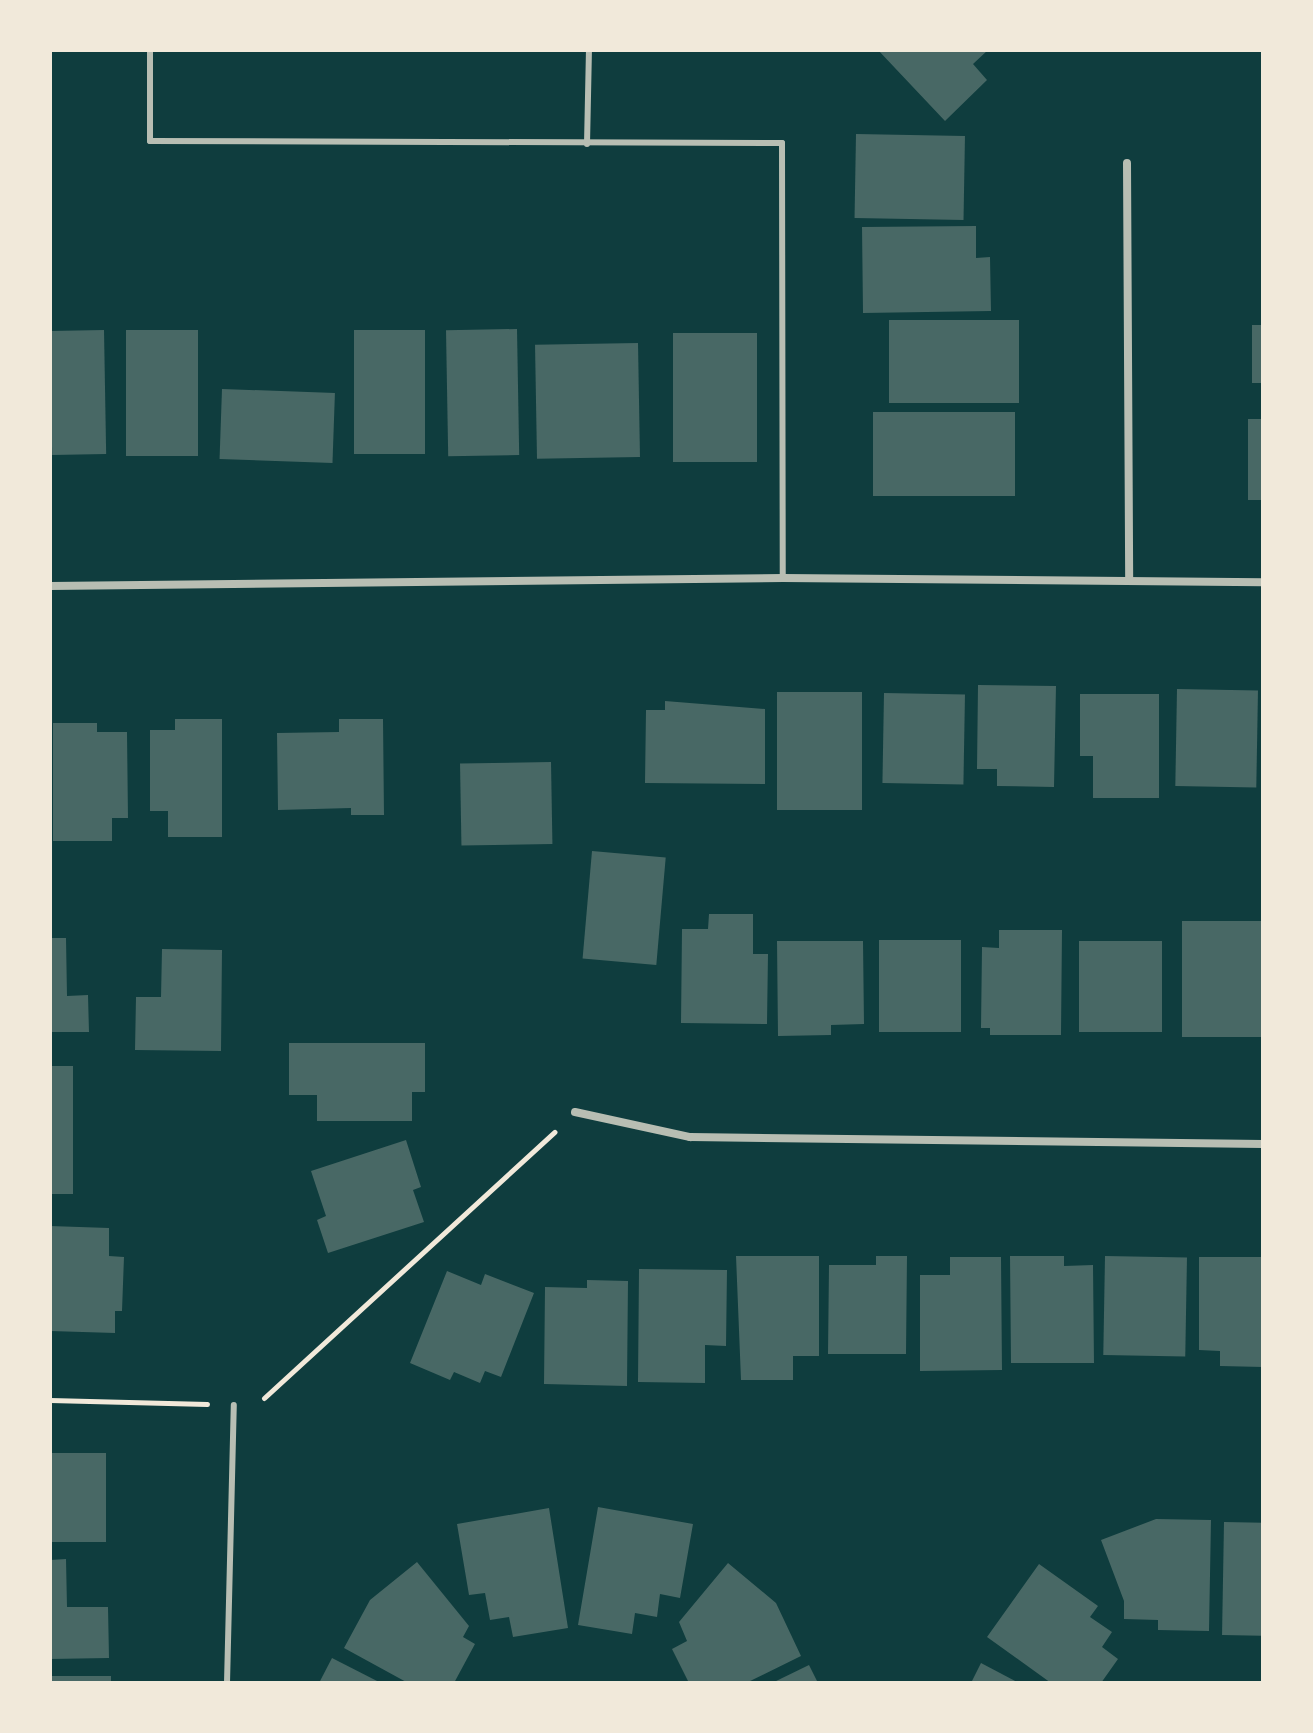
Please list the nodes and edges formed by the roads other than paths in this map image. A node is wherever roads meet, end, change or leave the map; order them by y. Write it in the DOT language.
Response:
graph roads {
  1 [pos="150,50"];
  2 [pos="589,50"];
  3 [pos="587,144"];
  4 [pos="1127,163"];
  5 [pos="783,578"];
  6 [pos="1129,581"];
  7 [pos="1263,582"];
  8 [pos="50,586"];
  9 [pos="575,1112"];
  10 [pos="1263,1144"];
  11 [pos="234,1405"];
  12 [pos="227,1683"];
  1 -- 3 [label="lane"];
  2 -- 3 [label="lane"];
  3 -- 5 [label="lane"];
  4 -- 6 [label="street"];
  5 -- 6 [label="street"];
  5 -- 8 [label="street"];
  6 -- 7 [label="street"];
  9 -- 10 [label="street"];
  11 -- 12 [label="lane"];
}
